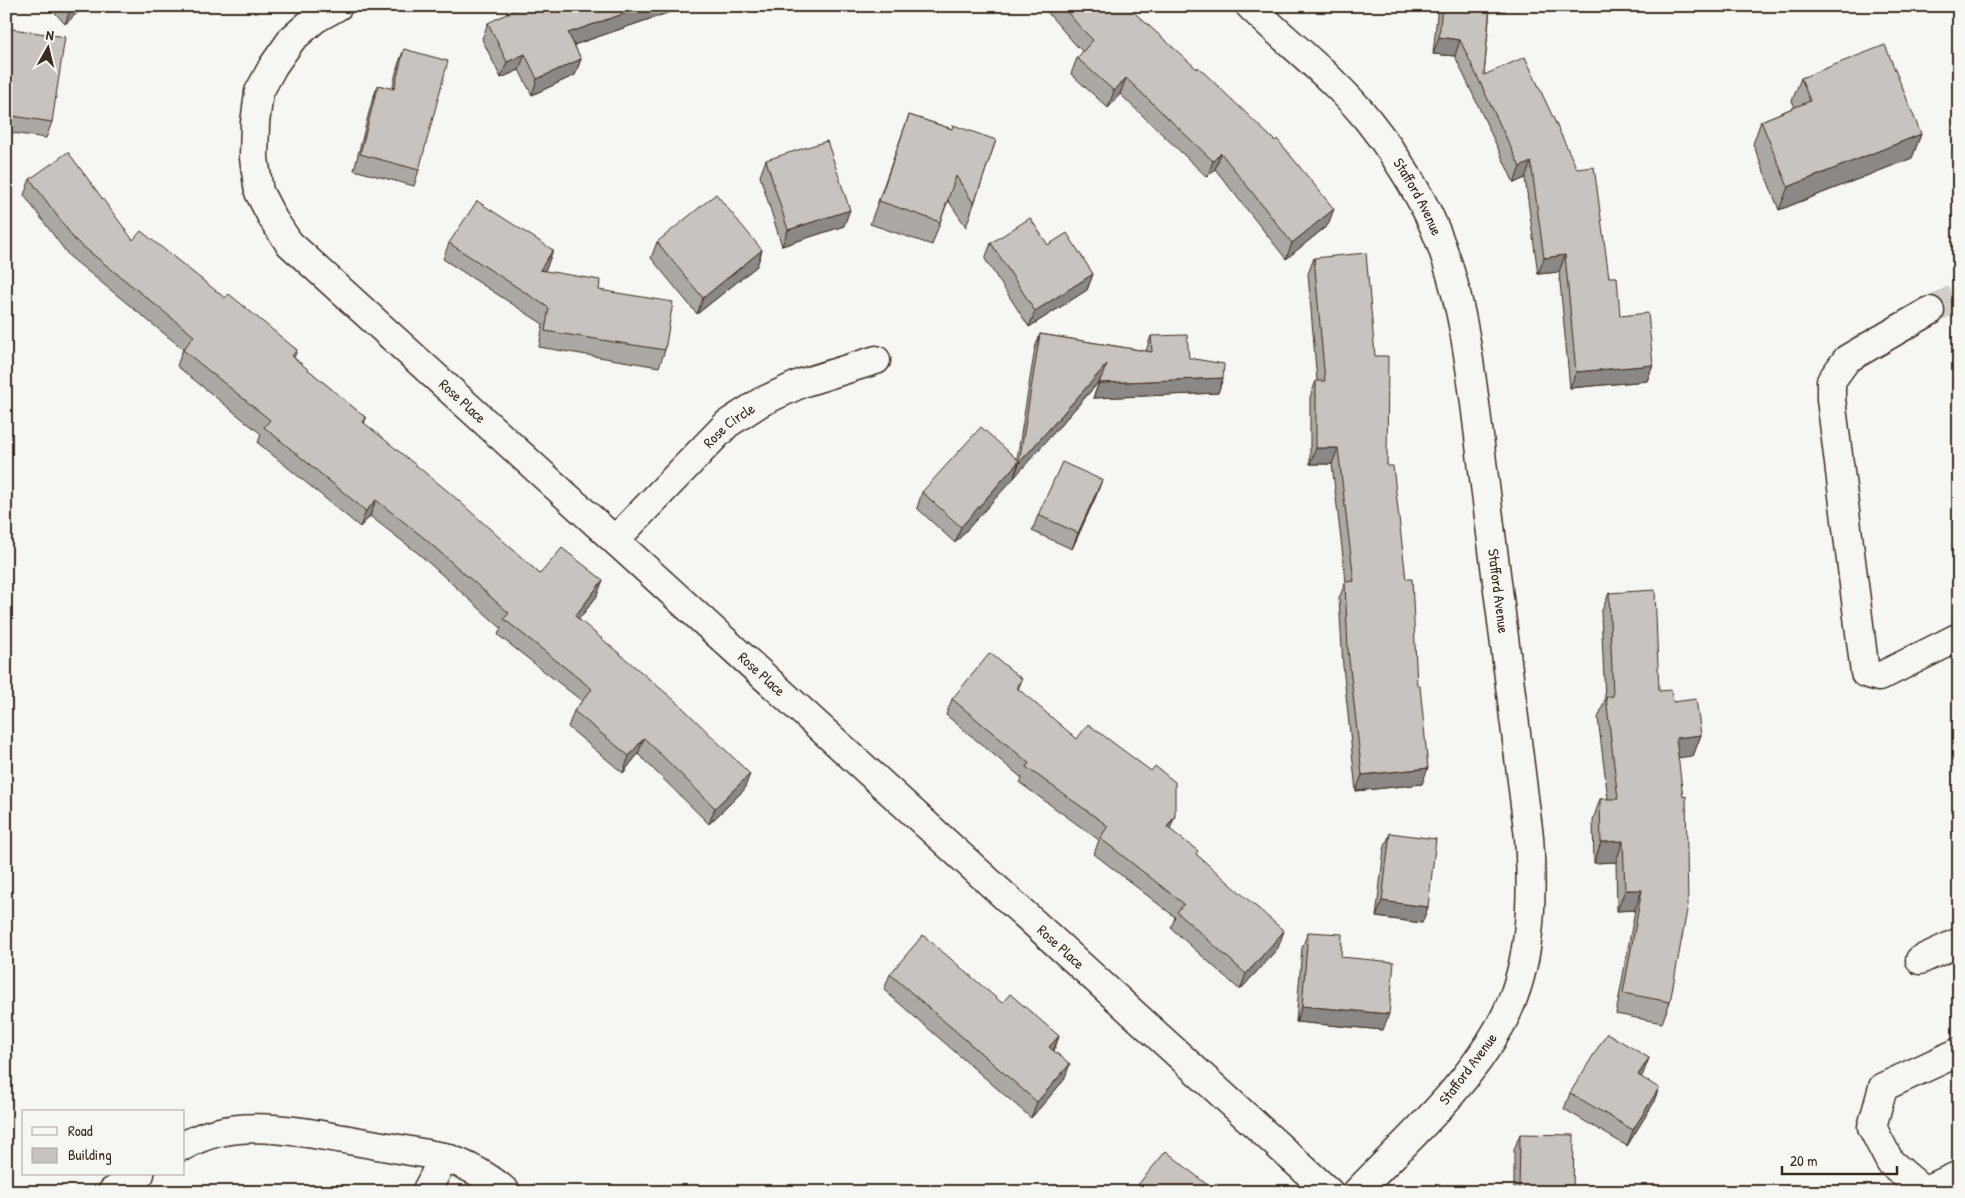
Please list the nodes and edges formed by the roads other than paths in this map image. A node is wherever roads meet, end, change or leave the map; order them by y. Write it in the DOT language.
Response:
graph roads {
  1 [pos="338,6"];
  2 [pos="1254,8"];
  3 [pos="1930,311"];
  4 [pos="876,360"];
  5 [pos="615,540"];
  6 [pos="1959,637"];
  7 [pos="1959,942"];
  8 [pos="1920,960"];
  9 [pos="1959,1052"];
  10 [pos="185,1145"];
  11 [pos="444,1157"];
  12 [pos="137,1176"];
  13 [pos="1959,1176"];
  14 [pos="112,1192"];
  15 [pos="426,1192"];
  16 [pos="506,1192"];
  17 [pos="1329,1192"];
  18 [pos="1356,1192"];
  1 -- 5 [label="street, Rose Place"];
  2 -- 18 [label="street, Stafford Avenue"];
  3 -- 6 [label="street"];
  4 -- 5 [label="street, Rose Circle"];
  5 -- 17 [label="street, Rose Place"];
  7 -- 8 [label="street"];
  9 -- 13 [label="street"];
  10 -- 11 [label="street"];
  11 -- 15 [label="street"];
  11 -- 16 [label="street"];
  12 -- 14 [label="street"];
}
